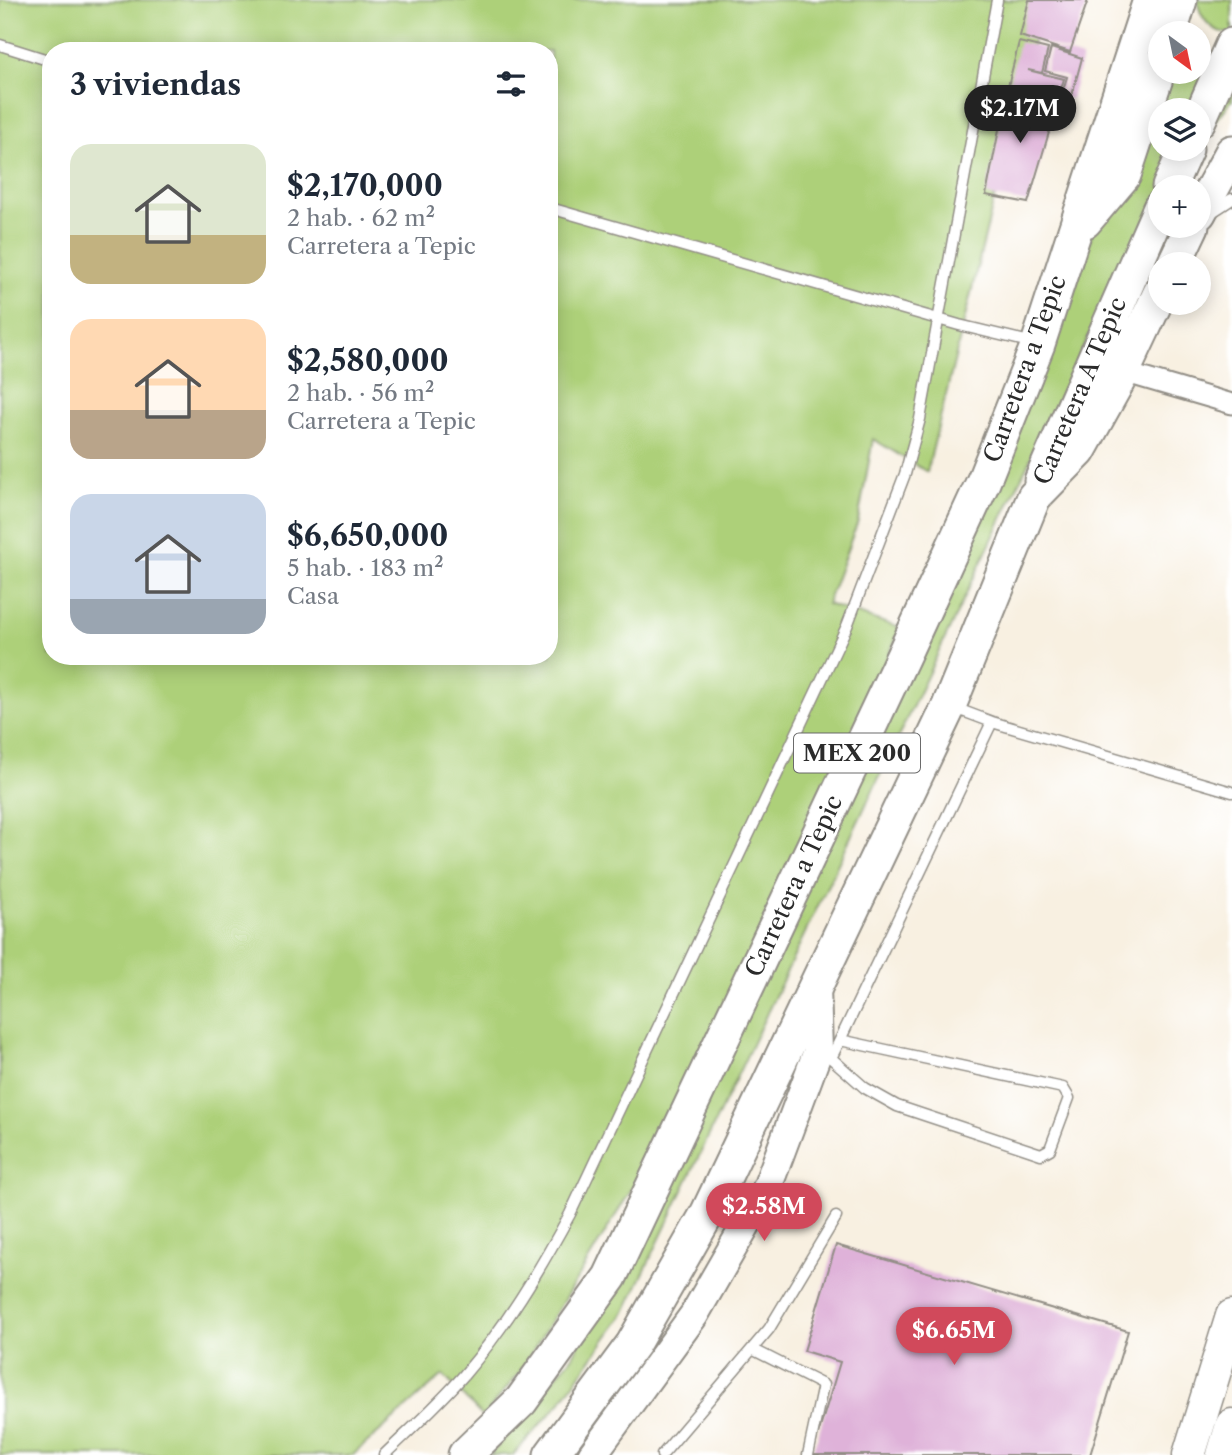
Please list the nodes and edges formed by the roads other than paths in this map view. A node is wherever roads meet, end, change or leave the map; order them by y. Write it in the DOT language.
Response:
graph roads {
  1 [pos="997,0"];
  2 [pos="1150,0"];
  3 [pos="1180,0"];
  4 [pos="1174,21"];
  5 [pos="0,45"];
  6 [pos="1232,45"];
  7 [pos="42,58"];
  8 [pos="1154,84"];
  9 [pos="1209,98"];
  10 [pos="1232,152"];
  11 [pos="1211,191"];
  12 [pos="1232,198"];
  13 [pos="558,210"];
  14 [pos="1211,213"];
  15 [pos="1075,233"];
  16 [pos="1148,235"];
  17 [pos="1150,315"];
  18 [pos="937,318"];
  19 [pos="1038,344"];
  20 [pos="1123,372"];
  21 [pos="1232,404"];
  22 [pos="1034,497"];
  23 [pos="948,706"];
  24 [pos="992,722"];
  25 [pos="1232,792"];
  26 [pos="815,1045"];
  27 [pos="836,1217"];
  28 [pos="1232,1316"];
  29 [pos="752,1349"];
  30 [pos="1232,1424"];
  31 [pos="384,1455"];
  32 [pos="465,1455"];
  33 [pos="551,1455"];
  34 [pos="592,1455"];
  35 [pos="662,1455"];
  36 [pos="808,1455"];
  37 [pos="1189,1455"];
  38 [pos="1223,1455"];
  1 -- 18 [label="lane"];
  2 -- 15 [label="highway, Carretera a Tepic / MEX 200"];
  3 -- 4 [label="highway"];
  5 -- 7 [label="lane"];
  6 -- 9 [label="highway"];
  8 -- 15 [label="highway"];
  10 -- 11 [label="highway"];
  12 -- 14 [label="lane"];
  13 -- 18 [label="lane"];
  15 -- 19 [label="highway, Carretera a Tepic / MEX 200"];
  16 -- 22 [label="highway, Carretera A Tepic"];
  17 -- 20 [label="highway, Carretera a Tepic / MEX 200"];
  18 -- 19 [label="lane"];
  18 -- 31 [label="lane"];
  19 -- 32 [label="highway, Carretera a Tepic / MEX 200"];
  20 -- 21 [label="street"];
  20 -- 22 [label="highway, Carretera a Tepic / MEX 200"];
  22 -- 23 [label="highway, Carretera a Tepic / MEX 200"];
  23 -- 24 [label="lane"];
  23 -- 26 [label="highway, Carretera a Tepic / MEX 200"];
  24 -- 25 [label="lane"];
  24 -- 26 [label="lane"];
  26 -- 26 [label="lane"];
  26 -- 33 [label="highway, Carretera a Tepic / MEX 200"];
  26 -- 34 [label="main road"];
  27 -- 29 [label="lane"];
  28 -- 37 [label="main road"];
  29 -- 35 [label="lane"];
  29 -- 36 [label="lane"];
  30 -- 38 [label="main road"];
}
